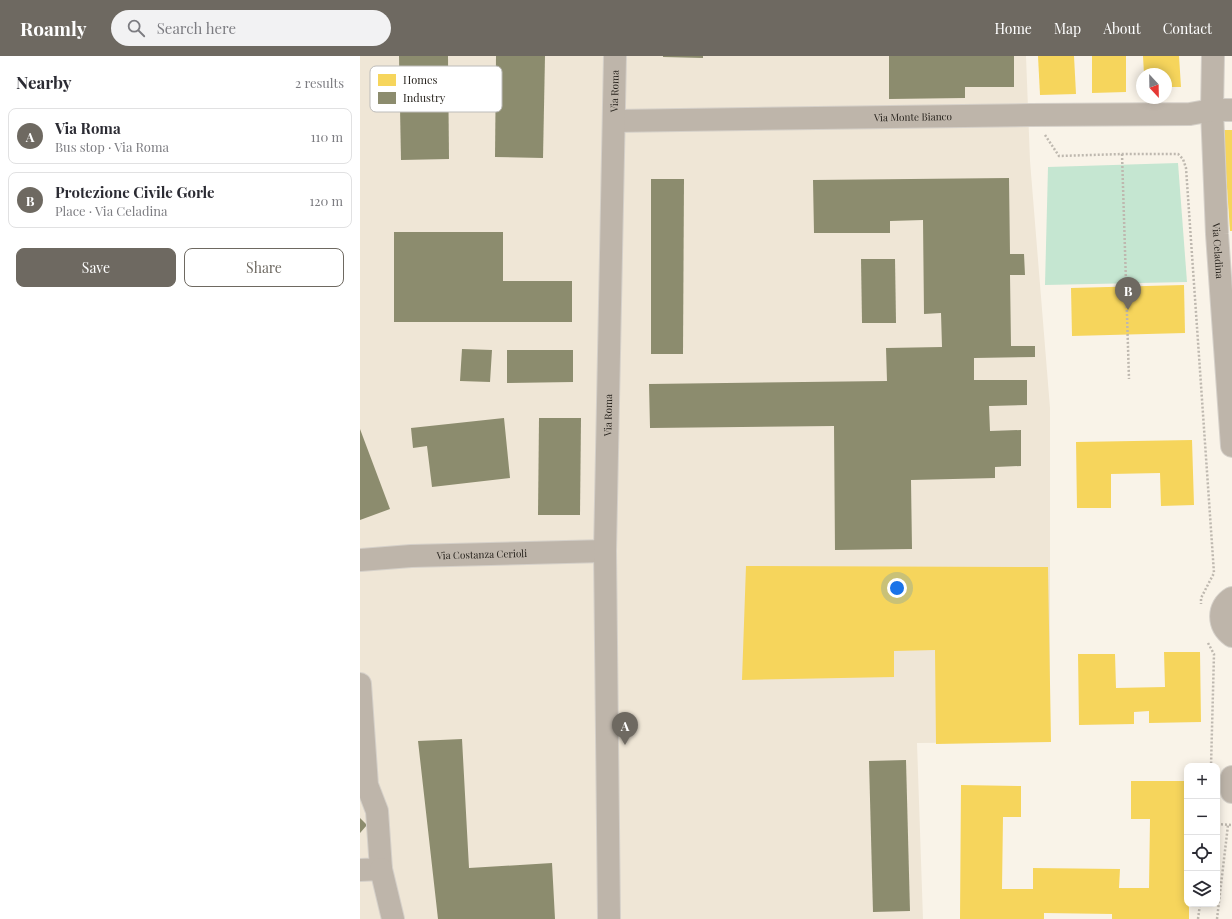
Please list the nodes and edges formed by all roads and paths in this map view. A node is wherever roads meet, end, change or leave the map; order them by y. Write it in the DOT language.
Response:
graph roads {
  1 [pos="615,56"];
  2 [pos="1219,57"];
  3 [pos="1222,110"];
  4 [pos="1031,115"];
  5 [pos="614,122"];
  6 [pos="1122,154"];
  7 [pos="1129,379"];
  8 [pos="1232,438"];
  9 [pos="605,551"];
  10 [pos="360,560"];
  11 [pos="1232,598"];
  12 [pos="1201,609"];
  13 [pos="1232,636"];
  14 [pos="1207,641"];
  15 [pos="360,684"];
  16 [pos="1211,763"];
  17 [pos="1232,777"];
  18 [pos="1232,792"];
  19 [pos="1220,824"];
  20 [pos="1228,825"];
  21 [pos="1232,825"];
  22 [pos="370,869"];
  23 [pos="1200,907"];
  24 [pos="393,919"];
  25 [pos="609,919"];
  26 [pos="1198,919"];
  27 [pos="1217,919"];
  1 -- 5 [label="street, Via Roma"];
  2 -- 3 [label="street, Via Celadina"];
  3 -- 4 [label="street, Via Monte Bianco"];
  3 -- 8 [label="street, Via Celadina"];
  4 -- 5 [label="street, Via Monte Bianco"];
  4 -- 6 [label="path"];
  5 -- 9 [label="street, Via Roma"];
  6 -- 7 [label="path"];
  6 -- 12 [label="path"];
  9 -- 10 [label="street, Via Costanza Cerioli"];
  9 -- 25 [label="street, Via Roma"];
  11 -- 13 [label="street"];
  14 -- 16 [label="path"];
  15 -- 22 [label="street"];
  17 -- 18 [label="street"];
  19 -- 20 [label="path"];
  20 -- 21 [label="path"];
  20 -- 27 [label="path"];
  22 -- 24 [label="street"];
  23 -- 26 [label="path"];
}
